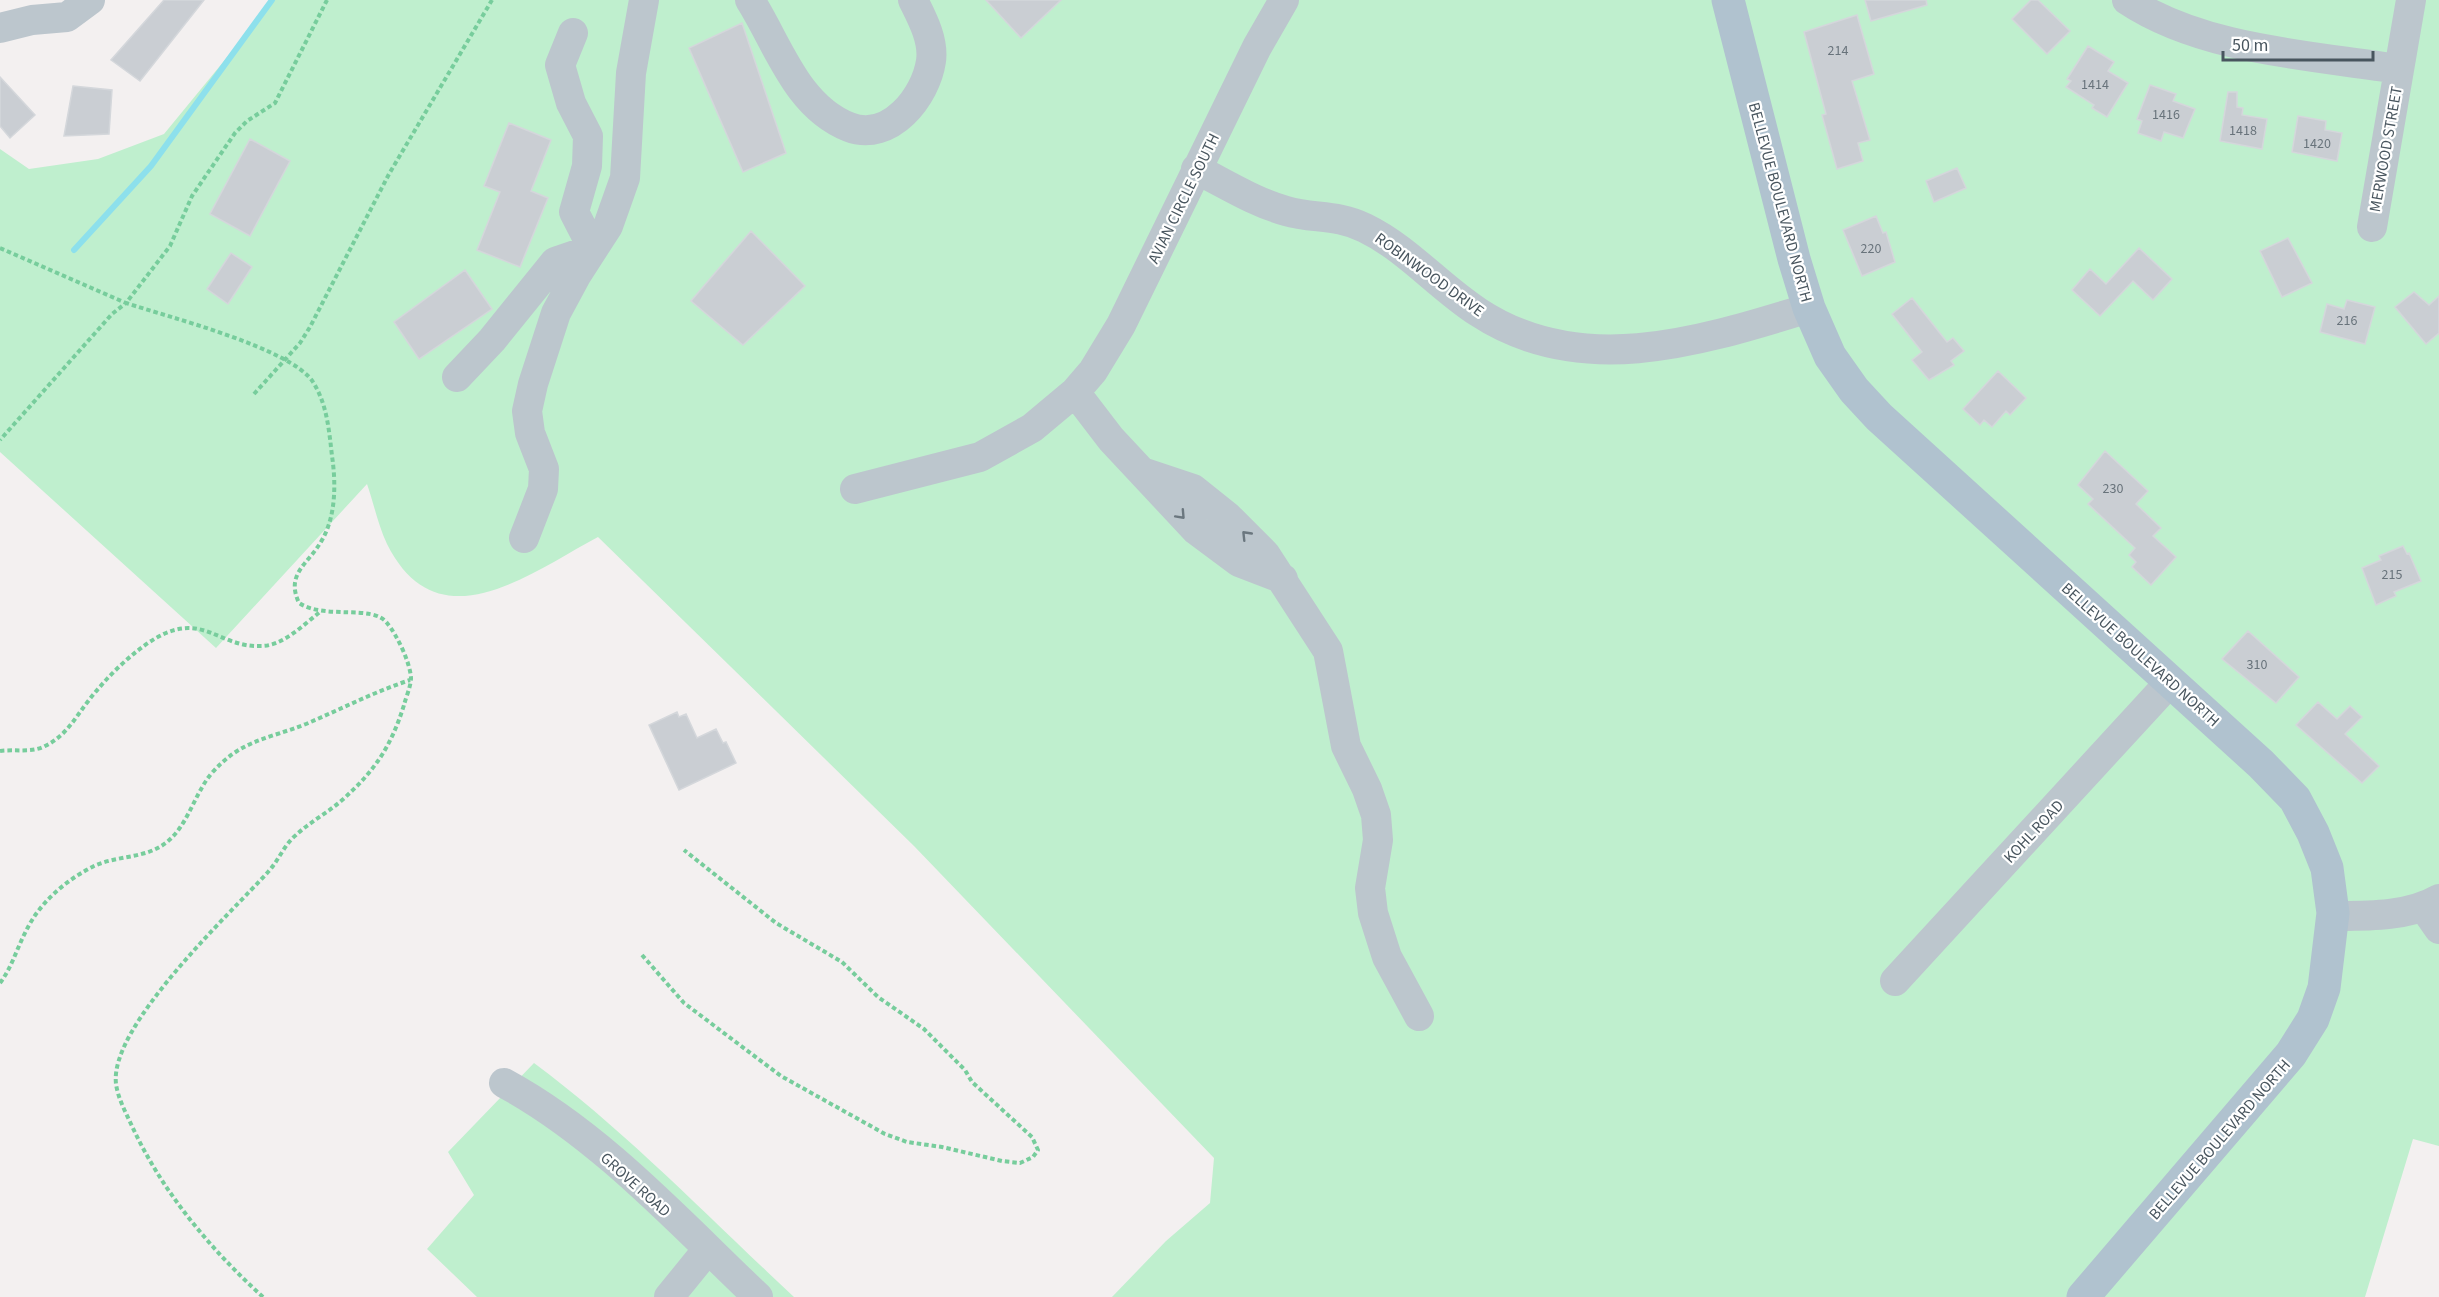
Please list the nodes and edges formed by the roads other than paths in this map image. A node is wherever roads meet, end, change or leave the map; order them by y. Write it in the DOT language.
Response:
graph roads {
  1 [pos="645,0"];
  2 [pos="750,0"];
  3 [pos="913,0"];
  4 [pos="1284,0"];
  5 [pos="1728,0"];
  6 [pos="2127,0"];
  7 [pos="2410,0"];
  8 [pos="79,8"];
  9 [pos="0,28"];
  10 [pos="573,33"];
  11 [pos="2398,69"];
  12 [pos="1196,169"];
  13 [pos="2372,227"];
  14 [pos="593,249"];
  15 [pos="1809,308"];
  16 [pos="457,376"];
  17 [pos="1075,392"];
  18 [pos="855,489"];
  19 [pos="524,538"];
  20 [pos="2171,681"];
  21 [pos="2434,911"];
  22 [pos="2332,916"];
  23 [pos="1895,981"];
  24 [pos="1419,1017"];
  25 [pos="504,1083"];
  26 [pos="708,1249"];
  27 [pos="669,1297"];
  28 [pos="758,1297"];
  29 [pos="2083,1297"];
  1 -- 14 [label="street"];
  2 -- 3 [label="street"];
  4 -- 12 [label="street, AVIAN CIRCLE SOUTH"];
  5 -- 15 [label="main road, BELLEVUE BOULEVARD NORTH"];
  6 -- 11 [label="street"];
  7 -- 11 [label="street, MERWOOD STREET"];
  8 -- 9 [label="street"];
  10 -- 14 [label="street"];
  11 -- 13 [label="street, MERWOOD STREET"];
  12 -- 15 [label="street, ROBINWOOD DRIVE"];
  12 -- 17 [label="street, AVIAN CIRCLE SOUTH"];
  14 -- 16 [label="street"];
  14 -- 19 [label="street"];
  15 -- 20 [label="main road, BELLEVUE BOULEVARD NORTH"];
  17 -- 18 [label="street, AVIAN CIRCLE SOUTH"];
  17 -- 24 [label="street"];
  20 -- 22 [label="main road, BELLEVUE BOULEVARD NORTH"];
  20 -- 23 [label="street, KOHL ROAD"];
  21 -- 22 [label="street"];
  22 -- 29 [label="main road, BELLEVUE BOULEVARD NORTH"];
  25 -- 26 [label="street, GROVE ROAD"];
  26 -- 27 [label="street"];
  26 -- 28 [label="street, GROVE ROAD"];
}
